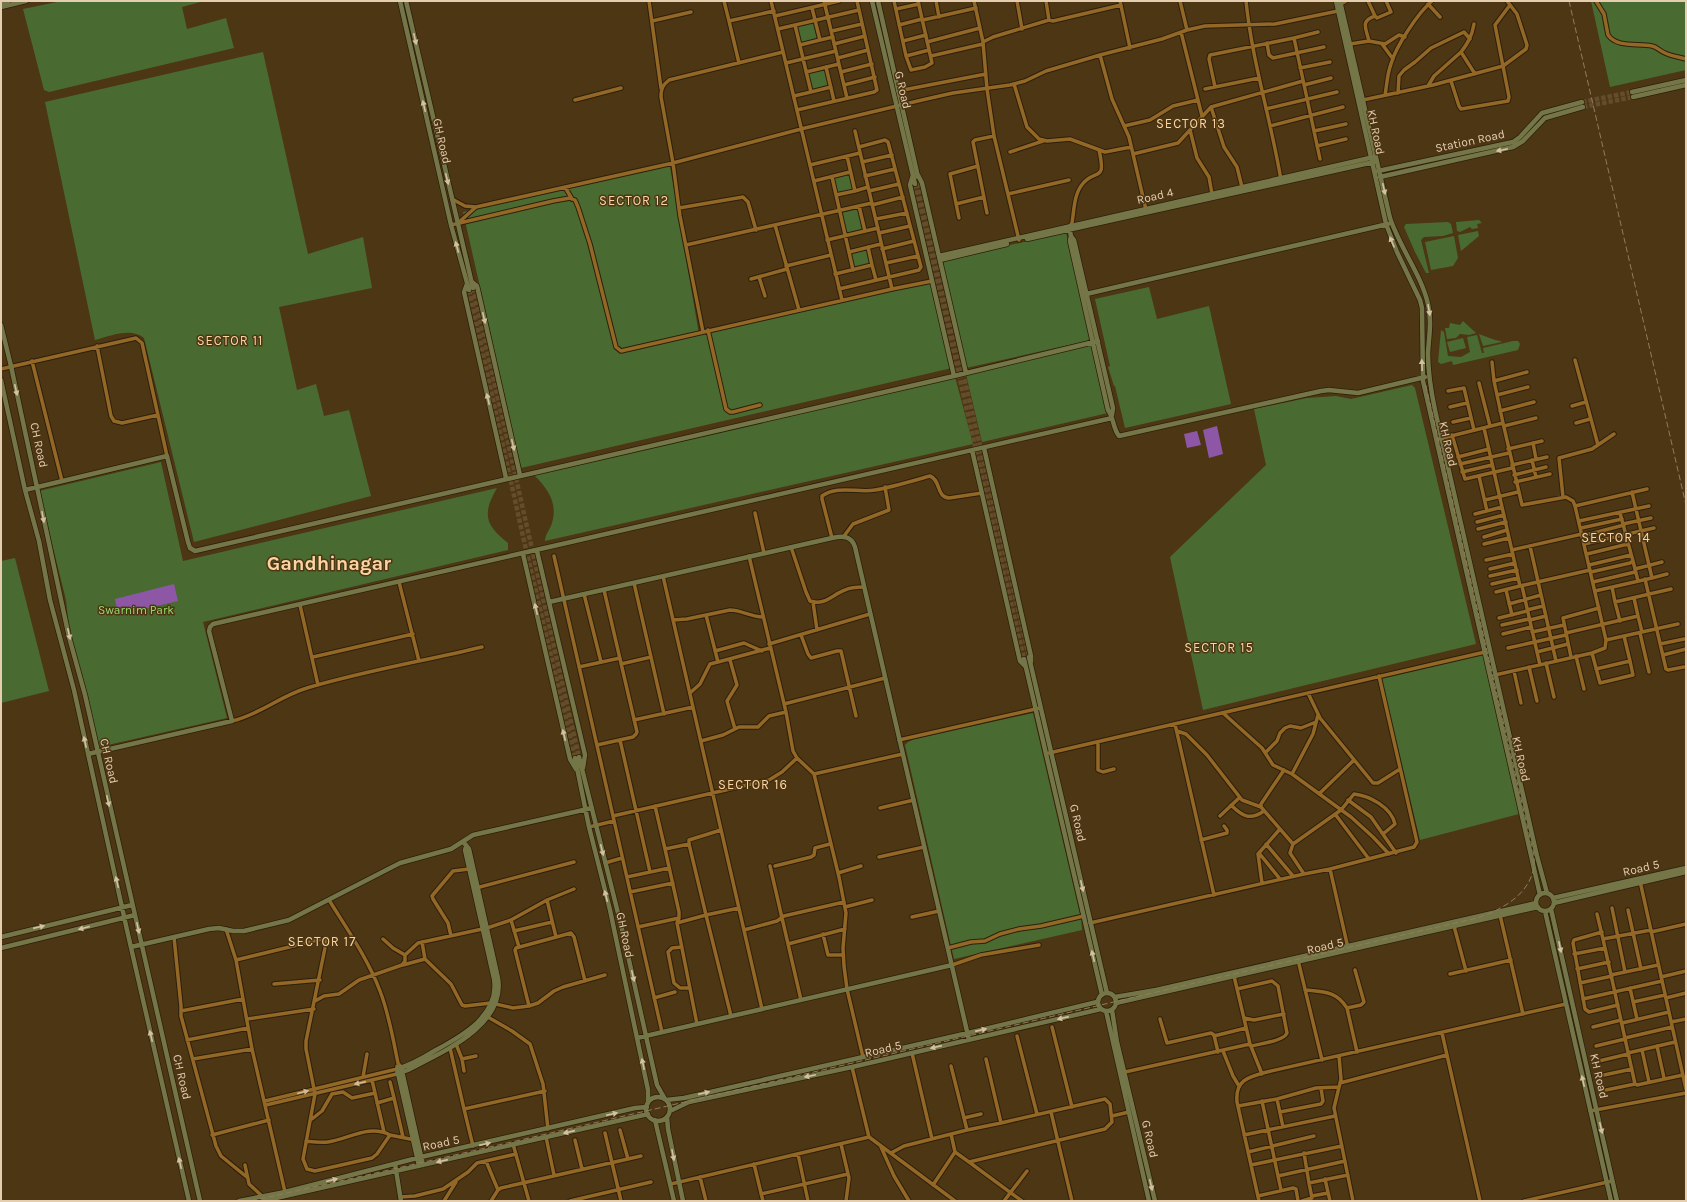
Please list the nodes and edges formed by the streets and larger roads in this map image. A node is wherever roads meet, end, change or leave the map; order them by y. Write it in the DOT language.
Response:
graph roads {
  1 [pos="8,1"];
  2 [pos="26,1"];
  3 [pos="400,1"];
  4 [pos="406,1"];
  5 [pos="649,1"];
  6 [pos="724,1"];
  7 [pos="777,1"];
  8 [pos="839,1"];
  9 [pos="857,1"];
  10 [pos="872,1"];
  11 [pos="878,1"];
  12 [pos="894,1"];
  13 [pos="942,1"];
  14 [pos="974,1"];
  15 [pos="1016,1"];
  16 [pos="1046,1"];
  17 [pos="1180,1"];
  18 [pos="1246,1"];
  19 [pos="1336,1"];
  20 [pos="1346,1"];
  21 [pos="1368,1"];
  22 [pos="1386,1"];
  23 [pos="1596,1"];
  24 [pos="772,2"];
  25 [pos="919,2"];
  26 [pos="936,2"];
  27 [pos="1341,2"];
  28 [pos="1430,2"];
  29 [pos="1,3"];
  30 [pos="825,3"];
  31 [pos="1120,3"];
  32 [pos="1508,3"];
  33 [pos="1,7"];
  34 [pos="812,8"];
  35 [pos="976,8"];
  36 [pos="896,9"];
  37 [pos="859,10"];
  38 [pos="774,11"];
  39 [pos="1340,11"];
  40 [pos="691,12"];
  41 [pos="775,16"];
  42 [pos="1375,16"];
  43 [pos="828,17"];
  44 [pos="939,17"];
  45 [pos="1440,17"];
  46 [pos="815,20"];
  47 [pos="923,20"];
  48 [pos="1049,20"];
  49 [pos="652,21"];
  50 [pos="729,21"];
  51 [pos="862,24"];
  52 [pos="1249,24"];
  53 [pos="1474,24"];
  54 [pos="795,25"];
  55 [pos="900,25"];
  56 [pos="980,28"];
  57 [pos="778,29"];
  58 [pos="1022,29"];
  59 [pos="1187,30"];
  60 [pos="832,31"];
  61 [pos="1181,32"];
  62 [pos="1318,32"];
  63 [pos="926,35"];
  64 [pos="865,36"];
  65 [pos="833,37"];
  66 [pos="1405,37"];
  67 [pos="1294,38"];
  68 [pos="820,40"];
  69 [pos="1470,40"];
  70 [pos="903,41"];
  71 [pos="1369,41"];
  72 [pos="927,42"];
  73 [pos="983,43"];
  74 [pos="1267,43"];
  75 [pos="800,44"];
  76 [pos="834,44"];
  77 [pos="1350,44"];
  78 [pos="1382,44"];
  79 [pos="1252,46"];
  80 [pos="1324,47"];
  81 [pos="1130,48"];
  82 [pos="868,50"];
  83 [pos="929,50"];
  84 [pos="836,51"];
  85 [pos="783,52"];
  86 [pos="1461,52"];
  87 [pos="1297,53"];
  88 [pos="1100,55"];
  89 [pos="906,56"];
  90 [pos="931,56"];
  91 [pos="838,58"];
  92 [pos="803,59"];
  93 [pos="1393,59"];
  94 [pos="1686,59"];
  95 [pos="1330,62"];
  96 [pos="740,63"];
  97 [pos="786,63"];
  98 [pos="839,64"];
  99 [pos="872,64"];
  100 [pos="1503,66"];
  101 [pos="826,67"];
  102 [pos="1300,68"];
  103 [pos="806,72"];
  104 [pos="841,72"];
  105 [pos="986,74"];
  106 [pos="1475,74"];
  107 [pos="875,77"];
  108 [pos="1259,78"];
  109 [pos="1331,78"];
  110 [pos="1686,80"];
  111 [pos="1451,81"];
  112 [pos="1303,83"];
  113 [pos="1014,84"];
  114 [pos="844,85"];
  115 [pos="1686,85"];
  116 [pos="1428,86"];
  117 [pos="831,87"];
  118 [pos="1215,87"];
  119 [pos="622,88"];
  120 [pos="987,89"];
  121 [pos="1205,89"];
  122 [pos="661,90"];
  123 [pos="898,91"];
  124 [pos="811,92"];
  125 [pos="1337,92"];
  126 [pos="1263,93"];
  127 [pos="1398,93"];
  128 [pos="1385,95"];
  129 [pos="794,96"];
  130 [pos="847,98"];
  131 [pos="575,100"];
  132 [pos="1198,100"];
  133 [pos="1307,100"];
  134 [pos="1363,100"];
  135 [pos="834,101"];
  136 [pos="899,106"];
  137 [pos="1211,107"];
  138 [pos="1343,107"];
  139 [pos="1266,109"];
  140 [pos="797,110"];
  141 [pos="1310,115"];
  142 [pos="1202,116"];
  143 [pos="1346,124"];
  144 [pos="1124,126"];
  145 [pos="1270,126"];
  146 [pos="802,129"];
  147 [pos="1190,130"];
  148 [pos="1314,131"];
  149 [pos="855,132"];
  150 [pos="994,136"];
  151 [pos="1346,139"];
  152 [pos="1043,140"];
  153 [pos="1131,146"];
  154 [pos="1317,146"];
  155 [pos="859,147"];
  156 [pos="1099,150"];
  157 [pos="1010,152"];
  158 [pos="860,153"];
  159 [pos="1134,154"];
  160 [pos="892,155"];
  161 [pos="847,156"];
  162 [pos="1320,159"];
  163 [pos="1374,160"];
  164 [pos="862,162"];
  165 [pos="673,163"];
  166 [pos="810,165"];
  167 [pos="978,166"];
  168 [pos="895,169"];
  169 [pos="1377,171"];
  170 [pos="850,172"];
  171 [pos="915,175"];
  172 [pos="865,176"];
  173 [pos="832,177"];
  174 [pos="1378,177"];
  175 [pos="1069,180"];
  176 [pos="814,181"];
  177 [pos="1281,181"];
  178 [pos="899,184"];
  179 [pos="917,184"];
  180 [pos="565,187"];
  181 [pos="1242,187"];
  182 [pos="868,189"];
  183 [pos="855,190"];
  184 [pos="1008,194"];
  185 [pos="1212,194"];
  186 [pos="836,195"];
  187 [pos="903,197"];
  188 [pos="984,197"];
  189 [pos="452,199"];
  190 [pos="572,199"];
  191 [pos="872,204"];
  192 [pos="956,204"];
  193 [pos="859,206"];
  194 [pos="476,207"];
  195 [pos="679,208"];
  196 [pos="840,211"];
  197 [pos="1146,211"];
  198 [pos="907,213"];
  199 [pos="987,213"];
  200 [pos="822,215"];
  201 [pos="959,218"];
  202 [pos="876,219"];
  203 [pos="458,223"];
  204 [pos="1392,223"];
  205 [pos="1386,224"];
  206 [pos="451,225"];
  207 [pos="775,225"];
  208 [pos="910,226"];
  209 [pos="878,228"];
  210 [pos="1070,229"];
  211 [pos="756,230"];
  212 [pos="865,231"];
  213 [pos="879,233"];
  214 [pos="845,236"];
  215 [pos="1019,239"];
  216 [pos="827,240"];
  217 [pos="914,242"];
  218 [pos="881,244"];
  219 [pos="686,245"];
  220 [pos="868,247"];
  221 [pos="882,248"];
  222 [pos="849,252"];
  223 [pos="831,256"];
  224 [pos="918,256"];
  225 [pos="940,258"];
  226 [pos="886,263"];
  227 [pos="872,265"];
  228 [pos="787,267"];
  229 [pos="853,270"];
  230 [pos="836,274"];
  231 [pos="759,277"];
  232 [pos="889,277"];
  233 [pos="751,279"];
  234 [pos="876,280"];
  235 [pos="932,281"];
  236 [pos="469,283"];
  237 [pos="471,289"];
  238 [pos="839,289"];
  239 [pos="892,289"];
  240 [pos="1084,294"];
  241 [pos="765,296"];
  242 [pos="842,300"];
  243 [pos="799,310"];
  244 [pos="1,327"];
  245 [pos="708,330"];
  246 [pos="703,332"];
  247 [pos="1095,342"];
  248 [pos="97,346"];
  249 [pos="1575,360"];
  250 [pos="32,361"];
  251 [pos="1492,362"];
  252 [pos="11,366"];
  253 [pos="1,369"];
  254 [pos="1527,372"];
  255 [pos="966,373"];
  256 [pos="954,376"];
  257 [pos="1429,376"];
  258 [pos="1423,378"];
  259 [pos="1,380"];
  260 [pos="1494,381"];
  261 [pos="1479,383"];
  262 [pos="1528,387"];
  263 [pos="1448,391"];
  264 [pos="1497,395"];
  265 [pos="1534,402"];
  266 [pos="1586,402"];
  267 [pos="1468,403"];
  268 [pos="760,405"];
  269 [pos="1572,406"];
  270 [pos="1450,407"];
  271 [pos="1500,410"];
  272 [pos="158,415"];
  273 [pos="1112,416"];
  274 [pos="1471,418"];
  275 [pos="1536,418"];
  276 [pos="1590,420"];
  277 [pos="1454,422"];
  278 [pos="1576,423"];
  279 [pos="1504,425"];
  280 [pos="1490,426"];
  281 [pos="1484,428"];
  282 [pos="1474,430"];
  283 [pos="1614,434"];
  284 [pos="1452,436"];
  285 [pos="1439,438"];
  286 [pos="1542,441"];
  287 [pos="1533,443"];
  288 [pos="1598,445"];
  289 [pos="984,448"];
  290 [pos="1488,449"];
  291 [pos="972,450"];
  292 [pos="1509,451"];
  293 [pos="167,456"];
  294 [pos="1458,456"];
  295 [pos="1547,456"];
  296 [pos="1490,457"];
  297 [pos="1534,460"];
  298 [pos="1460,464"];
  299 [pos="1492,465"];
  300 [pos="1512,466"];
  301 [pos="1546,467"];
  302 [pos="1534,470"];
  303 [pos="1462,472"];
  304 [pos="1494,472"];
  305 [pos="1550,474"];
  306 [pos="520,475"];
  307 [pos="1514,475"];
  308 [pos="1479,476"];
  309 [pos="1536,477"];
  310 [pos="506,478"];
  311 [pos="62,481"];
  312 [pos="1515,482"];
  313 [pos="37,487"];
  314 [pos="885,487"];
  315 [pos="1647,489"];
  316 [pos="26,490"];
  317 [pos="1518,492"];
  318 [pos="1632,492"];
  319 [pos="982,493"];
  320 [pos="1499,496"];
  321 [pos="1564,497"];
  322 [pos="1485,500"];
  323 [pos="1575,506"];
  324 [pos="1649,506"];
  325 [pos="1502,507"];
  326 [pos="1636,509"];
  327 [pos="1487,511"];
  328 [pos="1620,512"];
  329 [pos="755,514"];
  330 [pos="1475,514"];
  331 [pos="1504,515"];
  332 [pos="1651,518"];
  333 [pos="1622,519"];
  334 [pos="1639,521"];
  335 [pos="1477,522"];
  336 [pos="1506,522"];
  337 [pos="1579,522"];
  338 [pos="1623,525"];
  339 [pos="1581,528"];
  340 [pos="1654,528"];
  341 [pos="1478,529"];
  342 [pos="1507,530"];
  343 [pos="1641,532"];
  344 [pos="1582,535"];
  345 [pos="1626,535"];
  346 [pos="844,536"];
  347 [pos="1484,537"];
  348 [pos="832,538"];
  349 [pos="1509,538"];
  350 [pos="1484,544"];
  351 [pos="1584,544"];
  352 [pos="1628,544"];
  353 [pos="1530,546"];
  354 [pos="791,547"];
  355 [pos="537,550"];
  356 [pos="1512,552"];
  357 [pos="764,553"];
  358 [pos="523,554"];
  359 [pos="1587,554"];
  360 [pos="1632,555"];
  361 [pos="554,556"];
  362 [pos="749,556"];
  363 [pos="1486,560"];
  364 [pos="1633,562"];
  365 [pos="1662,562"];
  366 [pos="1515,563"];
  367 [pos="1589,565"];
  368 [pos="1649,565"];
  369 [pos="1490,569"];
  370 [pos="1516,570"];
  371 [pos="1635,570"];
  372 [pos="1590,571"];
  373 [pos="1667,574"];
  374 [pos="663,576"];
  375 [pos="1490,576"];
  376 [pos="1518,578"];
  377 [pos="1652,578"];
  378 [pos="1645,579"];
  379 [pos="1638,581"];
  380 [pos="399,582"];
  381 [pos="1538,582"];
  382 [pos="1593,582"];
  383 [pos="634,583"];
  384 [pos="1492,584"];
  385 [pos="1521,586"];
  386 [pos="864,587"];
  387 [pos="1612,587"];
  388 [pos="1670,589"];
  389 [pos="604,590"];
  390 [pos="1506,590"];
  391 [pos="1595,591"];
  392 [pos="1496,592"];
  393 [pos="584,594"];
  394 [pos="1649,594"];
  395 [pos="1541,595"];
  396 [pos="1634,598"];
  397 [pos="564,599"];
  398 [pos="1525,600"];
  399 [pos="549,602"];
  400 [pos="813,602"];
  401 [pos="1615,602"];
  402 [pos="1509,604"];
  403 [pos="300,605"];
  404 [pos="1543,606"];
  405 [pos="1599,608"];
  406 [pos="1527,611"];
  407 [pos="870,614"];
  408 [pos="706,615"];
  409 [pos="1512,615"];
  410 [pos="1546,616"];
  411 [pos="1638,616"];
  412 [pos="763,617"];
  413 [pos="1499,618"];
  414 [pos="673,620"];
  415 [pos="1529,620"];
  416 [pos="1620,621"];
  417 [pos="1678,624"];
  418 [pos="1502,625"];
  419 [pos="1564,625"];
  420 [pos="1603,625"];
  421 [pos="1548,628"];
  422 [pos="1532,629"];
  423 [pos="1657,629"];
  424 [pos="817,630"];
  425 [pos="1641,633"];
  426 [pos="413,634"];
  427 [pos="1503,634"];
  428 [pos="1566,634"];
  429 [pos="801,635"];
  430 [pos="1624,636"];
  431 [pos="1551,638"];
  432 [pos="1684,639"];
  433 [pos="1606,640"];
  434 [pos="1534,642"];
  435 [pos="1568,644"];
  436 [pos="1660,644"];
  437 [pos="770,646"];
  438 [pos="482,647"];
  439 [pos="1508,648"];
  440 [pos="1553,648"];
  441 [pos="1686,649"];
  442 [pos="715,651"];
  443 [pos="762,651"];
  444 [pos="1488,651"];
  445 [pos="1537,652"];
  446 [pos="1592,653"];
  447 [pos="1663,654"];
  448 [pos="1576,656"];
  449 [pos="313,657"];
  450 [pos="651,657"];
  451 [pos="1571,657"];
  452 [pos="620,658"];
  453 [pos="1026,658"];
  454 [pos="730,660"];
  455 [pos="419,661"];
  456 [pos="1556,661"];
  457 [pos="1630,661"];
  458 [pos="601,662"];
  459 [pos="718,662"];
  460 [pos="1546,663"];
  461 [pos="621,664"];
  462 [pos="1540,665"];
  463 [pos="1028,666"];
  464 [pos="579,667"];
  465 [pos="1529,667"];
  466 [pos="1684,667"];
  467 [pos="1596,669"];
  468 [pos="1514,671"];
  469 [pos="1649,672"];
  470 [pos="1379,676"];
  471 [pos="1494,676"];
  472 [pos="885,678"];
  473 [pos="318,685"];
  474 [pos="850,687"];
  475 [pos="1584,689"];
  476 [pos="690,693"];
  477 [pos="1308,693"];
  478 [pos="1554,698"];
  479 [pos="1537,701"];
  480 [pos="1521,703"];
  481 [pos="784,704"];
  482 [pos="693,707"];
  483 [pos="1038,708"];
  484 [pos="786,712"];
  485 [pos="1223,713"];
  486 [pos="664,714"];
  487 [pos="1318,715"];
  488 [pos="856,716"];
  489 [pos="634,720"];
  490 [pos="232,721"];
  491 [pos="1316,722"];
  492 [pos="1176,724"];
  493 [pos="735,729"];
  494 [pos="1177,731"];
  495 [pos="620,740"];
  496 [pos="900,740"];
  497 [pos="701,741"];
  498 [pos="1098,742"];
  499 [pos="597,745"];
  500 [pos="97,752"];
  501 [pos="1266,752"];
  502 [pos="1048,753"];
  503 [pos="88,754"];
  504 [pos="903,754"];
  505 [pos="577,757"];
  506 [pos="797,758"];
  507 [pos="1354,760"];
  508 [pos="1114,769"];
  509 [pos="1400,769"];
  510 [pos="1284,770"];
  511 [pos="580,771"];
  512 [pos="814,774"];
  513 [pos="1292,774"];
  514 [pos="713,793"];
  515 [pos="1319,794"];
  516 [pos="1239,798"];
  517 [pos="914,800"];
  518 [pos="1348,800"];
  519 [pos="1231,805"];
  520 [pos="655,806"];
  521 [pos="1261,807"];
  522 [pos="592,808"];
  523 [pos="880,808"];
  524 [pos="585,810"];
  525 [pos="1341,810"];
  526 [pos="635,811"];
  527 [pos="1264,811"];
  528 [pos="1335,814"];
  529 [pos="613,816"];
  530 [pos="1220,816"];
  531 [pos="614,821"];
  532 [pos="596,825"];
  533 [pos="1224,826"];
  534 [pos="589,827"];
  535 [pos="1280,829"];
  536 [pos="721,830"];
  537 [pos="1383,834"];
  538 [pos="1201,840"];
  539 [pos="464,841"];
  540 [pos="689,844"];
  541 [pos="830,844"];
  542 [pos="1266,844"];
  543 [pos="1293,844"];
  544 [pos="466,846"];
  545 [pos="924,847"];
  546 [pos="665,849"];
  547 [pos="1259,853"];
  548 [pos="1396,853"];
  549 [pos="1389,854"];
  550 [pos="879,857"];
  551 [pos="622,858"];
  552 [pos="1370,859"];
  553 [pos="574,862"];
  554 [pos="605,863"];
  555 [pos="770,866"];
  556 [pos="775,866"];
  557 [pos="861,866"];
  558 [pos="669,868"];
  559 [pos="1686,868"];
  560 [pos="469,869"];
  561 [pos="1330,869"];
  562 [pos="650,872"];
  563 [pos="1686,872"];
  564 [pos="838,873"];
  565 [pos="1304,874"];
  566 [pos="1293,876"];
  567 [pos="627,877"];
  568 [pos="1280,879"];
  569 [pos="1640,881"];
  570 [pos="1262,883"];
  571 [pos="673,884"];
  572 [pos="476,888"];
  573 [pos="574,889"];
  574 [pos="630,892"];
  575 [pos="1547,893"];
  576 [pos="1540,894"];
  577 [pos="1214,895"];
  578 [pos="329,900"];
  579 [pos="547,900"];
  580 [pos="872,900"];
  581 [pos="1554,900"];
  582 [pos="844,902"];
  583 [pos="132,905"];
  584 [pos="1537,905"];
  585 [pos="123,907"];
  586 [pos="845,907"];
  587 [pos="739,908"];
  588 [pos="1612,908"];
  589 [pos="1551,909"];
  590 [pos="1628,910"];
  591 [pos="939,911"];
  592 [pos="1545,911"];
  593 [pos="1597,914"];
  594 [pos="135,915"];
  595 [pos="706,915"];
  596 [pos="1500,915"];
  597 [pos="1084,916"];
  598 [pos="912,917"];
  599 [pos="124,918"];
  600 [pos="679,918"];
  601 [pos="782,918"];
  602 [pos="512,920"];
  603 [pos="552,922"];
  604 [pos="677,923"];
  605 [pos="1088,924"];
  606 [pos="1686,924"];
  607 [pos="1454,926"];
  608 [pos="638,927"];
  609 [pos="485,929"];
  610 [pos="845,929"];
  611 [pos="226,930"];
  612 [pos="744,930"];
  613 [pos="514,931"];
  614 [pos="1651,931"];
  615 [pos="1602,932"];
  616 [pos="1634,933"];
  617 [pos="823,934"];
  618 [pos="451,936"];
  619 [pos="1618,936"];
  620 [pos="1,937"];
  621 [pos="174,937"];
  622 [pos="556,937"];
  623 [pos="383,939"];
  624 [pos="1603,939"];
  625 [pos="422,942"];
  626 [pos="788,944"];
  627 [pos="142,945"];
  628 [pos="1039,945"];
  629 [pos="131,947"];
  630 [pos="519,947"];
  631 [pos="682,947"];
  632 [pos="1,948"];
  633 [pos="948,948"];
  634 [pos="1348,948"];
  635 [pos="1605,948"];
  636 [pos="1574,954"];
  637 [pos="404,955"];
  638 [pos="843,955"];
  639 [pos="425,959"];
  640 [pos="236,960"];
  641 [pos="1298,960"];
  642 [pos="1510,960"];
  643 [pos="1608,962"];
  644 [pos="402,965"];
  645 [pos="952,965"];
  646 [pos="1658,965"];
  647 [pos="1641,968"];
  648 [pos="1577,969"];
  649 [pos="1355,970"];
  650 [pos="1466,971"];
  651 [pos="1686,971"];
  652 [pos="1624,972"];
  653 [pos="1450,974"];
  654 [pos="605,975"];
  655 [pos="373,976"];
  656 [pos="1234,976"];
  657 [pos="1611,976"];
  658 [pos="1661,979"];
  659 [pos="320,980"];
  660 [pos="585,981"];
  661 [pos="1580,983"];
  662 [pos="274,984"];
  663 [pos="690,988"];
  664 [pos="1630,988"];
  665 [pos="1237,989"];
  666 [pos="848,990"];
  667 [pos="1305,990"];
  668 [pos="1615,991"];
  669 [pos="675,992"];
  670 [pos="1107,993"];
  671 [pos="1686,993"];
  672 [pos="1102,994"];
  673 [pos="1665,996"];
  674 [pos="654,998"];
  675 [pos="243,999"];
  676 [pos="1583,999"];
  677 [pos="801,1000"];
  678 [pos="1116,1000"];
  679 [pos="315,1001"];
  680 [pos="1098,1002"];
  681 [pos="1633,1002"];
  682 [pos="493,1003"];
  683 [pos="1566,1004"];
  684 [pos="1618,1005"];
  685 [pos="529,1006"];
  686 [pos="1347,1008"];
  687 [pos="314,1009"];
  688 [pos="762,1009"];
  689 [pos="1103,1010"];
  690 [pos="1112,1010"];
  691 [pos="181,1011"];
  692 [pos="1669,1012"];
  693 [pos="1284,1014"];
  694 [pos="1523,1014"];
  695 [pos="485,1015"];
  696 [pos="731,1016"];
  697 [pos="1244,1018"];
  698 [pos="246,1019"];
  699 [pos="1160,1019"];
  700 [pos="1637,1019"];
  701 [pos="1686,1019"];
  702 [pos="1621,1021"];
  703 [pos="1671,1022"];
  704 [pos="697,1024"];
  705 [pos="1052,1027"];
  706 [pos="1593,1027"];
  707 [pos="1672,1027"];
  708 [pos="248,1028"];
  709 [pos="1246,1028"];
  710 [pos="662,1032"];
  711 [pos="1442,1033"];
  712 [pos="968,1034"];
  713 [pos="646,1036"];
  714 [pos="1017,1036"];
  715 [pos="1214,1036"];
  716 [pos="637,1038"];
  717 [pos="1625,1038"];
  718 [pos="188,1040"];
  719 [pos="969,1040"];
  720 [pos="1675,1042"];
  721 [pos="456,1044"];
  722 [pos="1251,1045"];
  723 [pos="1596,1046"];
  724 [pos="1657,1046"];
  725 [pos="450,1048"];
  726 [pos="252,1049"];
  727 [pos="1223,1050"];
  728 [pos="1642,1050"];
  729 [pos="1218,1052"];
  730 [pos="1358,1052"];
  731 [pos="912,1053"];
  732 [pos="1628,1053"];
  733 [pos="367,1054"];
  734 [pos="1447,1055"];
  735 [pos="476,1056"];
  736 [pos="1339,1056"];
  737 [pos="863,1057"];
  738 [pos="462,1058"];
  739 [pos="193,1059"];
  740 [pos="986,1059"];
  741 [pos="1322,1060"];
  742 [pos="1599,1061"];
  743 [pos="951,1066"];
  744 [pos="852,1067"];
  745 [pos="1632,1069"];
  746 [pos="400,1071"];
  747 [pos="464,1071"];
  748 [pos="1124,1072"];
  749 [pos="1262,1074"];
  750 [pos="1604,1075"];
  751 [pos="1683,1075"];
  752 [pos="363,1077"];
  753 [pos="1664,1078"];
  754 [pos="372,1080"];
  755 [pos="390,1082"];
  756 [pos="1650,1082"];
  757 [pos="1635,1084"];
  758 [pos="1339,1085"];
  759 [pos="1240,1086"];
  760 [pos="1321,1088"];
  761 [pos="315,1089"];
  762 [pos="1686,1089"];
  763 [pos="1606,1090"];
  764 [pos="545,1091"];
  765 [pos="1686,1092"];
  766 [pos="375,1093"];
  767 [pos="315,1094"];
  768 [pos="394,1098"];
  769 [pos="1277,1099"];
  770 [pos="665,1100"];
  771 [pos="265,1101"];
  772 [pos="1262,1101"];
  773 [pos="377,1103"];
  774 [pos="648,1105"];
  775 [pos="266,1106"];
  776 [pos="1238,1106"];
  777 [pos="1072,1107"];
  778 [pos="464,1109"];
  779 [pos="1596,1110"];
  780 [pos="670,1111"];
  781 [pos="1590,1111"];
  782 [pos="1050,1112"];
  783 [pos="1129,1112"];
  784 [pos="1280,1112"];
  785 [pos="648,1114"];
  786 [pos="981,1114"];
  787 [pos="1037,1114"];
  788 [pos="1112,1116"];
  789 [pos="1335,1116"];
  790 [pos="667,1117"];
  791 [pos="964,1118"];
  792 [pos="312,1119"];
  793 [pos="269,1120"];
  794 [pos="655,1120"];
  795 [pos="1001,1123"];
  796 [pos="1283,1127"];
  797 [pos="548,1129"];
  798 [pos="620,1130"];
  799 [pos="966,1130"];
  800 [pos="1268,1130"];
  801 [pos="384,1132"];
  802 [pos="605,1134"];
  803 [pos="951,1134"];
  804 [pos="212,1135"];
  805 [pos="390,1135"];
  806 [pos="1244,1135"];
  807 [pos="1314,1136"];
  808 [pos="403,1137"];
  809 [pos="546,1137"];
  810 [pos="869,1137"];
  811 [pos="932,1139"];
  812 [pos="415,1140"];
  813 [pos="575,1140"];
  814 [pos="306,1141"];
  815 [pos="1058,1141"];
  816 [pos="513,1144"];
  817 [pos="841,1144"];
  818 [pos="473,1146"];
  819 [pos="880,1146"];
  820 [pos="1272,1146"];
  821 [pos="1342,1146"];
  822 [pos="955,1152"];
  823 [pos="1248,1152"];
  824 [pos="1304,1153"];
  825 [pos="516,1154"];
  826 [pos="798,1154"];
  827 [pos="891,1154"];
  828 [pos="641,1156"];
  829 [pos="419,1158"];
  830 [pos="628,1159"];
  831 [pos="1274,1160"];
  832 [pos="1345,1161"];
  833 [pos="486,1162"];
  834 [pos="969,1162"];
  835 [pos="612,1163"];
  836 [pos="244,1164"];
  837 [pos="395,1164"];
  838 [pos="754,1164"];
  839 [pos="1251,1165"];
  840 [pos="421,1166"];
  841 [pos="582,1169"];
  842 [pos="1307,1169"];
  843 [pos="396,1171"];
  844 [pos="1027,1171"];
  845 [pos="848,1174"];
  846 [pos="1348,1174"];
  847 [pos="554,1175"];
  848 [pos="1278,1176"];
  849 [pos="700,1177"];
  850 [pos="248,1178"];
  851 [pos="458,1179"];
  852 [pos="1325,1179"];
  853 [pos="1612,1181"];
  854 [pos="524,1182"];
  855 [pos="651,1182"];
  856 [pos="678,1182"];
  857 [pos="1607,1182"];
  858 [pos="1309,1183"];
  859 [pos="670,1184"];
  860 [pos="805,1185"];
  861 [pos="933,1185"];
  862 [pos="619,1189"];
  863 [pos="498,1190"];
  864 [pos="1281,1190"];
  865 [pos="285,1192"];
  866 [pos="1010,1192"];
  867 [pos="1328,1193"];
  868 [pos="761,1194"];
  869 [pos="1258,1196"];
  870 [pos="1312,1196"];
  871 [pos="263,1199"];
  872 [pos="400,1199"];
  873 [pos="189,1201"];
  874 [pos="200,1201"];
  875 [pos="239,1201"];
  876 [pos="444,1201"];
  877 [pos="490,1201"];
  878 [pos="529,1201"];
  879 [pos="570,1201"];
  880 [pos="621,1201"];
  881 [pos="674,1201"];
  882 [pos="683,1201"];
  883 [pos="706,1201"];
  884 [pos="763,1201"];
  885 [pos="808,1201"];
  886 [pos="846,1201"];
  887 [pos="909,1201"];
  888 [pos="955,1201"];
  889 [pos="1004,1201"];
  890 [pos="1022,1201"];
  891 [pos="1072,1201"];
  892 [pos="1149,1201"];
  893 [pos="1155,1201"];
  894 [pos="1259,1201"];
  895 [pos="1298,1201"];
  896 [pos="1302,1201"];
  897 [pos="1330,1201"];
  898 [pos="1353,1201"];
  899 [pos="1480,1201"];
  900 [pos="1524,1201"];
  901 [pos="1611,1201"];
  902 [pos="1617,1201"];
  1 -- 29 [label="street"];
  2 -- 33 [label="street"];
  206 -- 3 [label="street, GH Road, one-way"];
  4 -- 189 [label="street, GH Road, one-way"];
  5 -- 49 [label="street"];
  6 -- 50 [label="street"];
  7 -- 24 [label="street"];
  8 -- 30 [label="street"];
  9 -- 37 [label="street"];
  10 -- 136 [label="street, G Road"];
  11 -- 123 [label="street, G Road"];
  12 -- 36 [label="street"];
  13 -- 26 [label="street"];
  14 -- 35 [label="street"];
  15 -- 58 [label="street"];
  16 -- 48 [label="street"];
  17 -- 59 [label="street"];
  18 -- 52 [label="street"];
  19 -- 39 [label="street, KH Road"];
  20 -- 27 [label="street"];
  21 -- 42 [label="street"];
  22 -- 42 [label="street"];
  23 -- 94 [label="street"];
  24 -- 38 [label="street"];
  25 -- 36 [label="street"];
  25 -- 47 [label="street"];
  26 -- 44 [label="street"];
  27 -- 39 [label="street, KH Road"];
  28 -- 45 [label="street"];
  28 -- 66 [label="street"];
  30 -- 34 [label="street"];
  30 -- 43 [label="street"];
  31 -- 48 [label="street"];
  31 -- 81 [label="street"];
  32 -- 100 [label="street"];
  32 -- 100 [label="street"];
  34 -- 41 [label="street"];
  34 -- 46 [label="street"];
  35 -- 44 [label="street"];
  35 -- 56 [label="street"];
  36 -- 55 [label="street"];
  37 -- 43 [label="street"];
  37 -- 51 [label="street"];
  38 -- 41 [label="street"];
  38 -- 50 [label="street"];
  39 -- 52 [label="street"];
  39 -- 77 [label="street, KH Road"];
  39 -- 163 [label="street, KH Road"];
  40 -- 49 [label="street"];
  41 -- 57 [label="street"];
  42 -- 71 [label="street"];
  43 -- 46 [label="street"];
  43 -- 60 [label="street"];
  44 -- 47 [label="street"];
  46 -- 54 [label="street"];
  46 -- 68 [label="street"];
  47 -- 55 [label="street"];
  47 -- 63 [label="street"];
  48 -- 58 [label="street"];
  49 -- 122 [label="street"];
  50 -- 96 [label="street"];
  51 -- 60 [label="street"];
  51 -- 64 [label="street"];
  52 -- 59 [label="street"];
  52 -- 79 [label="street"];
  53 -- 69 [label="street"];
  54 -- 57 [label="street"];
  54 -- 75 [label="street"];
  55 -- 70 [label="street"];
  56 -- 72 [label="street"];
  56 -- 73 [label="street"];
  57 -- 85 [label="street"];
  58 -- 73 [label="street"];
  59 -- 61 [label="street"];
  60 -- 65 [label="street"];
  61 -- 81 [label="street"];
  61 -- 132 [label="street"];
  62 -- 67 [label="street"];
  63 -- 70 [label="street"];
  63 -- 72 [label="street"];
  64 -- 76 [label="street"];
  64 -- 82 [label="street"];
  65 -- 68 [label="street"];
  65 -- 76 [label="street"];
  66 -- 78 [label="street"];
  66 -- 93 [label="street"];
  67 -- 74 [label="street"];
  67 -- 87 [label="street"];
  68 -- 75 [label="street"];
  69 -- 86 [label="street"];
  69 -- 127 [label="street"];
  70 -- 89 [label="street"];
  71 -- 77 [label="street"];
  71 -- 78 [label="street"];
  72 -- 83 [label="street"];
  73 -- 90 [label="street"];
  73 -- 105 [label="street"];
  74 -- 79 [label="street"];
  74 -- 87 [label="street"];
  75 -- 92 [label="street"];
  76 -- 84 [label="street"];
  77 -- 134 [label="street, KH Road"];
  78 -- 93 [label="street"];
  79 -- 108 [label="street"];
  79 -- 118 [label="street"];
  80 -- 87 [label="street"];
  81 -- 88 [label="street"];
  82 -- 91 [label="street"];
  82 -- 99 [label="street"];
  83 -- 89 [label="street"];
  83 -- 90 [label="street"];
  84 -- 91 [label="street"];
  84 -- 92 [label="street"];
  85 -- 96 [label="street"];
  85 -- 97 [label="street"];
  86 -- 106 [label="street"];
  86 -- 116 [label="street"];
  87 -- 102 [label="street"];
  88 -- 113 [label="street"];
  88 -- 144 [label="street"];
  89 -- 90 [label="street"];
  91 -- 98 [label="street"];
  92 -- 97 [label="street"];
  92 -- 103 [label="street"];
  93 -- 128 [label="street"];
  95 -- 102 [label="street"];
  96 -- 122 [label="street"];
  97 -- 129 [label="street"];
  98 -- 101 [label="street"];
  98 -- 104 [label="street"];
  99 -- 104 [label="street"];
  99 -- 107 [label="street"];
  100 -- 106 [label="street"];
  100 -- 111 [label="street"];
  101 -- 103 [label="street"];
  101 -- 117 [label="street"];
  102 -- 112 [label="street"];
  103 -- 124 [label="street"];
  104 -- 114 [label="street"];
  105 -- 120 [label="street"];
  105 -- 123 [label="street"];
  106 -- 111 [label="street"];
  107 -- 114 [label="street"];
  107 -- 130 [label="street"];
  108 -- 118 [label="street"];
  108 -- 126 [label="street"];
  109 -- 112 [label="street"];
  110 -- 115 [label="street"];
  111 -- 116 [label="street"];
  112 -- 126 [label="street"];
  112 -- 133 [label="street"];
  113 -- 120 [label="street"];
  113 -- 152 [label="street"];
  114 -- 130 [label="street"];
  116 -- 127 [label="street"];
  117 -- 124 [label="street"];
  117 -- 135 [label="street"];
  118 -- 121 [label="street"];
  119 -- 131 [label="street"];
  120 -- 136 [label="street"];
  120 -- 150 [label="street"];
  122 -- 165 [label="street"];
  123 -- 136 [label="street, G Road"];
  124 -- 129 [label="street"];
  125 -- 133 [label="street"];
  126 -- 137 [label="street"];
  126 -- 139 [label="street"];
  127 -- 128 [label="street"];
  128 -- 134 [label="street"];
  129 -- 140 [label="street"];
  130 -- 135 [label="street"];
  132 -- 142 [label="street"];
  132 -- 144 [label="street"];
  133 -- 139 [label="street"];
  133 -- 141 [label="street"];
  134 -- 163 [label="street, KH Road"];
  135 -- 140 [label="street"];
  136 -- 146 [label="street"];
  136 -- 171 [label="street, G Road"];
  137 -- 142 [label="street"];
  137 -- 181 [label="street"];
  138 -- 141 [label="street"];
  139 -- 145 [label="street"];
  140 -- 146 [label="street"];
  141 -- 145 [label="street"];
  141 -- 148 [label="street"];
  142 -- 147 [label="street"];
  143 -- 148 [label="street"];
  144 -- 153 [label="street"];
  145 -- 177 [label="street"];
  146 -- 165 [label="street"];
  146 -- 166 [label="street"];
  147 -- 159 [label="street"];
  147 -- 185 [label="street"];
  148 -- 154 [label="street"];
  149 -- 155 [label="street"];
  150 -- 167 [label="street"];
  150 -- 184 [label="street"];
  151 -- 154 [label="street"];
  152 -- 156 [label="street"];
  152 -- 157 [label="street"];
  153 -- 156 [label="street"];
  153 -- 159 [label="street"];
  154 -- 162 [label="street"];
  155 -- 158 [label="street"];
  155 -- 160 [label="street"];
  156 -- 210 [label="street"];
  158 -- 161 [label="street"];
  158 -- 164 [label="street"];
  159 -- 197 [label="street"];
  160 -- 164 [label="street"];
  160 -- 168 [label="street"];
  161 -- 166 [label="street"];
  161 -- 170 [label="street"];
  163 -- 169 [label="street, KH Road"];
  163 -- 177 [label="street, Road 4"];
  164 -- 172 [label="street"];
  165 -- 180 [label="street"];
  165 -- 195 [label="street"];
  166 -- 176 [label="street"];
  167 -- 188 [label="street"];
  167 -- 192 [label="street"];
  168 -- 172 [label="street"];
  168 -- 178 [label="street"];
  169 -- 174 [label="street, KH Road"];
  169 -- 174 [label="street, Station Road, one-way"];
  170 -- 173 [label="street"];
  170 -- 183 [label="street"];
  171 -- 179 [label="street, G Road"];
  171 -- 225 [label="street"];
  171 -- 235 [label="street"];
  172 -- 182 [label="street"];
  173 -- 176 [label="street"];
  173 -- 186 [label="street"];
  174 -- 204 [label="street, KH Road, one-way"];
  174 -- 205 [label="street, KH Road"];
  175 -- 184 [label="street"];
  176 -- 200 [label="street"];
  177 -- 181 [label="street, Road 4"];
  177 -- 197 [label="street, Road 4"];
  178 -- 182 [label="street"];
  178 -- 187 [label="street"];
  180 -- 190 [label="street"];
  180 -- 194 [label="street"];
  181 -- 185 [label="street, Road 4"];
  182 -- 183 [label="street"];
  182 -- 191 [label="street"];
  183 -- 186 [label="street"];
  184 -- 215 [label="street"];
  185 -- 197 [label="street, Road 4"];
  186 -- 196 [label="street"];
  187 -- 191 [label="street"];
  187 -- 198 [label="street"];
  188 -- 192 [label="street"];
  188 -- 199 [label="street"];
  189 -- 194 [label="street"];
  189 -- 203 [label="street, GH Road"];
  190 -- 203 [label="street"];
  190 -- 246 [label="street"];
  191 -- 193 [label="street"];
  191 -- 202 [label="street"];
  192 -- 201 [label="street"];
  193 -- 196 [label="street"];
  193 -- 212 [label="street"];
  194 -- 203 [label="street"];
  195 -- 211 [label="street"];
  195 -- 219 [label="street"];
  196 -- 200 [label="street"];
  196 -- 214 [label="street"];
  197 -- 210 [label="street, Road 4"];
  198 -- 202 [label="street"];
  198 -- 208 [label="street"];
  200 -- 207 [label="street"];
  200 -- 216 [label="street"];
  202 -- 209 [label="street"];
  203 -- 206 [label="street"];
  203 -- 236 [label="street, GH Road"];
  204 -- 205 [label="street"];
  204 -- 257 [label="street, KH Road, one-way"];
  205 -- 240 [label="street"];
  258 -- 205 [label="street, KH Road, one-way"];
  236 -- 206 [label="street, GH Road, one-way"];
  207 -- 211 [label="street"];
  207 -- 228 [label="street"];
  208 -- 213 [label="street"];
  208 -- 217 [label="street"];
  209 -- 212 [label="street"];
  209 -- 213 [label="street"];
  210 -- 215 [label="street, Road 4"];
  210 -- 240 [label="street"];
  211 -- 219 [label="street"];
  212 -- 214 [label="street"];
  213 -- 218 [label="street"];
  214 -- 216 [label="street"];
  214 -- 222 [label="street"];
  215 -- 225 [label="street, Road 4"];
  216 -- 223 [label="street"];
  217 -- 221 [label="street"];
  217 -- 224 [label="street"];
  218 -- 220 [label="street"];
  218 -- 221 [label="street"];
  219 -- 246 [label="street"];
  220 -- 222 [label="street"];
  220 -- 227 [label="street"];
  221 -- 226 [label="street"];
  222 -- 229 [label="street"];
  223 -- 228 [label="street"];
  223 -- 230 [label="street"];
  224 -- 226 [label="street"];
  224 -- 232 [label="street"];
  225 -- 255 [label="street"];
  226 -- 232 [label="street"];
  227 -- 229 [label="street"];
  227 -- 234 [label="street"];
  228 -- 231 [label="street"];
  228 -- 243 [label="street"];
  229 -- 230 [label="street"];
  230 -- 238 [label="street"];
  231 -- 233 [label="street"];
  231 -- 241 [label="street"];
  232 -- 234 [label="street"];
  232 -- 239 [label="street"];
  234 -- 238 [label="street"];
  235 -- 239 [label="street"];
  235 -- 256 [label="street"];
  236 -- 237 [label="street"];
  236 -- 306 [label="street, one-way"];
  310 -- 236 [label="street, one-way"];
  238 -- 242 [label="street"];
  239 -- 242 [label="street"];
  240 -- 247 [label="street"];
  242 -- 243 [label="street"];
  243 -- 245 [label="street"];
  244 -- 252 [label="street, CH Road"];
  245 -- 246 [label="street"];
  245 -- 268 [label="street"];
  247 -- 255 [label="street"];
  247 -- 273 [label="street"];
  248 -- 250 [label="street"];
  248 -- 272 [label="street"];
  248 -- 272 [label="street"];
  249 -- 266 [label="street"];
  250 -- 252 [label="street"];
  250 -- 311 [label="street"];
  251 -- 260 [label="street"];
  252 -- 253 [label="street"];
  252 -- 313 [label="street, CH Road, one-way"];
  254 -- 260 [label="street"];
  255 -- 256 [label="street"];
  256 -- 306 [label="street"];
  257 -- 258 [label="street"];
  257 -- 285 [label="street, KH Road"];
  258 -- 273 [label="street"];
  258 -- 285 [label="street, KH Road"];
  259 -- 316 [label="street, CH Road"];
  260 -- 264 [label="street"];
  261 -- 280 [label="street"];
  262 -- 264 [label="street"];
  263 -- 267 [label="street"];
  264 -- 271 [label="street"];
  265 -- 271 [label="street"];
  266 -- 269 [label="street"];
  266 -- 276 [label="street"];
  267 -- 270 [label="street"];
  267 -- 274 [label="street"];
  271 -- 279 [label="street"];
  272 -- 293 [label="street"];
  273 -- 289 [label="street"];
  274 -- 277 [label="street"];
  274 -- 282 [label="street"];
  275 -- 279 [label="street"];
  276 -- 278 [label="street"];
  276 -- 288 [label="street"];
  279 -- 280 [label="street"];
  279 -- 292 [label="street"];
  280 -- 281 [label="street"];
  281 -- 282 [label="street"];
  281 -- 290 [label="street"];
  282 -- 284 [label="street"];
  283 -- 288 [label="street"];
  284 -- 285 [label="street"];
  284 -- 294 [label="street"];
  285 -- 444 [label="street, KH Road"];
  286 -- 287 [label="street"];
  287 -- 292 [label="street"];
  287 -- 297 [label="street"];
  288 -- 321 [label="street"];
  289 -- 291 [label="street"];
  289 -- 463 [label="street"];
  290 -- 294 [label="street"];
  290 -- 296 [label="street"];
  291 -- 319 [label="street"];
  291 -- 355 [label="street"];
  292 -- 296 [label="street"];
  292 -- 300 [label="street"];
  293 -- 310 [label="street"];
  293 -- 311 [label="street"];
  294 -- 298 [label="street"];
  295 -- 297 [label="street"];
  296 -- 298 [label="street"];
  296 -- 299 [label="street"];
  297 -- 300 [label="street"];
  297 -- 302 [label="street"];
  298 -- 303 [label="street"];
  299 -- 303 [label="street"];
  299 -- 304 [label="street"];
  300 -- 304 [label="street"];
  300 -- 307 [label="street"];
  301 -- 302 [label="street"];
  302 -- 307 [label="street"];
  302 -- 309 [label="street"];
  303 -- 308 [label="street"];
  304 -- 308 [label="street"];
  304 -- 320 [label="street"];
  305 -- 309 [label="street"];
  306 -- 310 [label="street"];
  307 -- 312 [label="street"];
  308 -- 322 [label="street"];
  309 -- 312 [label="street"];
  311 -- 313 [label="street"];
  312 -- 317 [label="street"];
  313 -- 316 [label="street"];
  313 -- 500 [label="street, CH Road, one-way"];
  314 -- 319 [label="street"];
  314 -- 346 [label="street"];
  314 -- 348 [label="street"];
  315 -- 318 [label="street"];
  503 -- 316 [label="street, CH Road, one-way"];
  317 -- 320 [label="street"];
  317 -- 321 [label="street"];
  318 -- 323 [label="street"];
  318 -- 326 [label="street"];
  319 -- 463 [label="street"];
  320 -- 322 [label="street"];
  320 -- 325 [label="street"];
  321 -- 323 [label="street"];
  322 -- 327 [label="street"];
  323 -- 337 [label="street"];
  324 -- 326 [label="street"];
  325 -- 327 [label="street"];
  325 -- 331 [label="street"];
  326 -- 328 [label="street"];
  326 -- 334 [label="street"];
  327 -- 330 [label="street"];
  328 -- 333 [label="street"];
  328 -- 337 [label="street"];
  329 -- 357 [label="street"];
  331 -- 335 [label="street"];
  331 -- 336 [label="street"];
  332 -- 334 [label="street"];
  333 -- 338 [label="street"];
  333 -- 339 [label="street"];
  334 -- 338 [label="street"];
  334 -- 343 [label="street"];
  336 -- 341 [label="street"];
  336 -- 342 [label="street"];
  337 -- 339 [label="street"];
  338 -- 344 [label="street"];
  338 -- 345 [label="street"];
  339 -- 344 [label="street"];
  340 -- 343 [label="street"];
  342 -- 347 [label="street"];
  342 -- 349 [label="street"];
  343 -- 345 [label="street"];
  343 -- 368 [label="street"];
  344 -- 351 [label="street"];
  344 -- 353 [label="street"];
  345 -- 351 [label="street"];
  345 -- 352 [label="street"];
  346 -- 348 [label="street"];
  346 -- 386 [label="street"];
  348 -- 354 [label="street"];
  349 -- 350 [label="street"];
  349 -- 356 [label="street"];
  351 -- 359 [label="street"];
  352 -- 359 [label="street"];
  352 -- 360 [label="street"];
  353 -- 356 [label="street"];
  353 -- 381 [label="street"];
  354 -- 357 [label="street"];
  354 -- 400 [label="street"];
  355 -- 358 [label="street"];
  355 -- 399 [label="street"];
  356 -- 363 [label="street"];
  356 -- 366 [label="street"];
  357 -- 362 [label="street"];
  358 -- 380 [label="street"];
  511 -- 358 [label="street, one-way"];
  359 -- 367 [label="street"];
  360 -- 364 [label="street"];
  360 -- 367 [label="street"];
  361 -- 397 [label="street"];
  362 -- 374 [label="street"];
  362 -- 412 [label="street"];
  364 -- 371 [label="street"];
  364 -- 372 [label="street"];
  365 -- 368 [label="street"];
  366 -- 369 [label="street"];
  366 -- 370 [label="street"];
  367 -- 372 [label="street"];
  368 -- 371 [label="street"];
  368 -- 377 [label="street"];
  370 -- 375 [label="street"];
  370 -- 376 [label="street"];
  371 -- 379 [label="street"];
  371 -- 382 [label="street"];
  372 -- 381 [label="street"];
  372 -- 382 [label="street"];
  373 -- 377 [label="street"];
  374 -- 383 [label="street"];
  374 -- 414 [label="street"];
  376 -- 384 [label="street"];
  376 -- 385 [label="street"];
  377 -- 378 [label="street"];
  378 -- 379 [label="street"];
  378 -- 394 [label="street"];
  379 -- 387 [label="street"];
  380 -- 403 [label="street"];
  380 -- 426 [label="street"];
  381 -- 385 [label="street"];
  381 -- 395 [label="street"];
  382 -- 391 [label="street"];
  383 -- 389 [label="street"];
  383 -- 450 [label="street"];
  385 -- 390 [label="street"];
  385 -- 398 [label="street"];
  386 -- 400 [label="street"];
  386 -- 407 [label="street"];
  387 -- 391 [label="street"];
  387 -- 401 [label="street"];
  388 -- 394 [label="street"];
  389 -- 393 [label="street"];
  389 -- 452 [label="street"];
  390 -- 392 [label="street"];
  390 -- 402 [label="street"];
  391 -- 405 [label="street"];
  393 -- 397 [label="street"];
  393 -- 458 [label="street"];
  394 -- 396 [label="street"];
  394 -- 423 [label="street"];
  395 -- 398 [label="street"];
  395 -- 404 [label="street"];
  396 -- 401 [label="street"];
  396 -- 411 [label="street"];
  397 -- 399 [label="street"];
  397 -- 464 [label="street"];
  398 -- 402 [label="street"];
  398 -- 406 [label="street"];
  399 -- 511 [label="street"];
  400 -- 424 [label="street"];
  401 -- 416 [label="street"];
  402 -- 409 [label="street"];
  403 -- 449 [label="street"];
  403 -- 490 [label="street"];
  404 -- 406 [label="street"];
  404 -- 410 [label="street"];
  405 -- 419 [label="street"];
  405 -- 420 [label="street"];
  406 -- 409 [label="street"];
  406 -- 415 [label="street"];
  407 -- 424 [label="street"];
  407 -- 472 [label="street"];
  408 -- 412 [label="street"];
  408 -- 414 [label="street"];
  408 -- 442 [label="street"];
  409 -- 413 [label="street"];
  410 -- 415 [label="street"];
  410 -- 421 [label="street"];
  411 -- 416 [label="street"];
  411 -- 425 [label="street"];
  412 -- 437 [label="street"];
  414 -- 476 [label="street"];
  415 -- 418 [label="street"];
  415 -- 422 [label="street"];
  416 -- 420 [label="street"];
  417 -- 423 [label="street"];
  419 -- 421 [label="street"];
  419 -- 428 [label="street"];
  420 -- 428 [label="street"];
  420 -- 433 [label="street"];
  421 -- 422 [label="street"];
  421 -- 431 [label="street"];
  422 -- 427 [label="street"];
  422 -- 434 [label="street"];
  423 -- 425 [label="street"];
  423 -- 436 [label="street"];
  424 -- 429 [label="street"];
  425 -- 430 [label="street"];
  425 -- 469 [label="street"];
  426 -- 449 [label="street"];
  426 -- 455 [label="street"];
  428 -- 431 [label="street"];
  428 -- 435 [label="street"];
  429 -- 437 [label="street"];
  429 -- 474 [label="street"];
  430 -- 433 [label="street"];
  430 -- 457 [label="street"];
  431 -- 434 [label="street"];
  431 -- 440 [label="street"];
  432 -- 436 [label="street"];
  433 -- 446 [label="street"];
  434 -- 439 [label="street"];
  434 -- 445 [label="street"];
  435 -- 440 [label="street"];
  435 -- 451 [label="street"];
  436 -- 447 [label="street"];
  437 -- 443 [label="street"];
  437 -- 481 [label="street"];
  438 -- 455 [label="street"];
  440 -- 445 [label="street"];
  440 -- 456 [label="street"];
  441 -- 447 [label="street"];
  442 -- 443 [label="street"];
  442 -- 459 [label="street"];
  443 -- 454 [label="street"];
  444 -- 470 [label="street"];
  444 -- 471 [label="street, KH Road"];
  445 -- 462 [label="street"];
  446 -- 448 [label="street"];
  446 -- 467 [label="street"];
  447 -- 466 [label="street"];
  448 -- 451 [label="street"];
  448 -- 475 [label="street"];
  449 -- 473 [label="street"];
  450 -- 461 [label="street"];
  450 -- 486 [label="street"];
  451 -- 456 [label="street"];
  452 -- 458 [label="street"];
  452 -- 461 [label="street"];
  453 -- 463 [label="street, G Road"];
  454 -- 459 [label="street"];
  454 -- 493 [label="street"];
  455 -- 473 [label="street"];
  456 -- 460 [label="street"];
  457 -- 467 [label="street"];
  457 -- 467 [label="street"];
  458 -- 464 [label="street"];
  459 -- 476 [label="street"];
  460 -- 462 [label="street"];
  460 -- 478 [label="street"];
  461 -- 489 [label="street"];
  462 -- 465 [label="street"];
  463 -- 483 [label="street, G Road"];
  464 -- 499 [label="street"];
  465 -- 468 [label="street"];
  465 -- 479 [label="street"];
  468 -- 471 [label="street"];
  468 -- 480 [label="street"];
  470 -- 477 [label="street"];
  470 -- 509 [label="street"];
  471 -- 575 [label="street, KH Road"];
  471 -- 576 [label="street, KH Road"];
  472 -- 474 [label="street"];
  472 -- 496 [label="street"];
  473 -- 490 [label="street"];
  474 -- 481 [label="street"];
  474 -- 488 [label="street"];
  476 -- 482 [label="street"];
  477 -- 485 [label="street"];
  477 -- 487 [label="street"];
  481 -- 484 [label="street"];
  482 -- 486 [label="street"];
  482 -- 497 [label="street"];
  483 -- 496 [label="street"];
  483 -- 502 [label="street, G Road"];
  484 -- 493 [label="street"];
  484 -- 506 [label="street"];
  485 -- 492 [label="street"];
  485 -- 501 [label="street"];
  486 -- 489 [label="street"];
  487 -- 491 [label="street"];
  487 -- 507 [label="street"];
  489 -- 495 [label="street"];
  490 -- 500 [label="street"];
  491 -- 501 [label="street"];
  491 -- 513 [label="street"];
  492 -- 494 [label="street"];
  492 -- 498 [label="street"];
  493 -- 497 [label="street"];
  494 -- 516 [label="street"];
  494 -- 538 [label="street"];
  495 -- 499 [label="street"];
  495 -- 526 [label="street"];
  496 -- 504 [label="street"];
  497 -- 514 [label="street"];
  498 -- 502 [label="street"];
  498 -- 508 [label="street"];
  499 -- 529 [label="street"];
  500 -- 503 [label="street"];
  500 -- 583 [label="street, CH Road, one-way"];
  501 -- 510 [label="street"];
  502 -- 597 [label="street, G Road"];
  502 -- 605 [label="street, G Road, one-way"];
  585 -- 503 [label="street, CH Road, one-way"];
  504 -- 512 [label="street"];
  504 -- 517 [label="street"];
  505 -- 511 [label="street"];
  506 -- 512 [label="street"];
  506 -- 514 [label="street"];
  507 -- 509 [label="street"];
  507 -- 515 [label="street"];
  509 -- 548 [label="street"];
  510 -- 513 [label="street"];
  510 -- 521 [label="street"];
  511 -- 522 [label="street, GH Road"];
  511 -- 524 [label="street, GH Road"];
  512 -- 541 [label="street"];
  513 -- 515 [label="street"];
  514 -- 520 [label="street"];
  514 -- 536 [label="street"];
  515 -- 525 [label="street"];
  516 -- 519 [label="street"];
  516 -- 521 [label="street"];
  517 -- 523 [label="street"];
  517 -- 545 [label="street"];
  518 -- 525 [label="street"];
  518 -- 537 [label="street"];
  518 -- 537 [label="street"];
  519 -- 527 [label="street"];
  519 -- 530 [label="street"];
  520 -- 526 [label="street"];
  520 -- 546 [label="street"];
  521 -- 527 [label="street"];
  522 -- 524 [label="street"];
  522 -- 532 [label="street, GH Road"];
  524 -- 534 [label="street, GH Road"];
  524 -- 539 [label="street"];
  525 -- 528 [label="street"];
  525 -- 549 [label="street"];
  526 -- 529 [label="street"];
  526 -- 562 [label="street"];
  527 -- 535 [label="street"];
  528 -- 543 [label="street"];
  528 -- 552 [label="street"];
  529 -- 531 [label="street"];
  531 -- 532 [label="street"];
  531 -- 551 [label="street"];
  532 -- 534 [label="street"];
  532 -- 554 [label="street, GH Road, one-way"];
  533 -- 538 [label="street"];
  716 -- 534 [label="street, GH Road, one-way"];
  535 -- 542 [label="street"];
  535 -- 543 [label="street"];
  536 -- 540 [label="street"];
  536 -- 587 [label="street"];
  537 -- 548 [label="street"];
  538 -- 577 [label="street"];
  539 -- 544 [label="street"];
  539 -- 578 [label="street"];
  540 -- 546 [label="street"];
  540 -- 595 [label="street"];
  541 -- 556 [label="street"];
  541 -- 564 [label="street"];
  542 -- 547 [label="street"];
  542 -- 566 [label="street"];
  543 -- 565 [label="street"];
  544 -- 560 [label="street"];
  544 -- 572 [label="street"];
  545 -- 550 [label="street"];
  545 -- 591 [label="street"];
  546 -- 558 [label="street"];
  547 -- 568 [label="street"];
  547 -- 570 [label="street"];
  548 -- 549 [label="street"];
  549 -- 552 [label="street"];
  551 -- 554 [label="street"];
  551 -- 567 [label="street"];
  552 -- 561 [label="street"];
  553 -- 572 [label="street"];
  554 -- 713 [label="street, GH Road, one-way"];
  555 -- 601 [label="street"];
  557 -- 564 [label="street"];
  558 -- 562 [label="street"];
  558 -- 571 [label="street"];
  559 -- 569 [label="street, Road 5"];
  560 -- 572 [label="street"];
  560 -- 618 [label="street"];
  561 -- 565 [label="street"];
  561 -- 634 [label="street"];
  562 -- 567 [label="street"];
  563 -- 569 [label="street, Road 5"];
  564 -- 582 [label="street"];
  565 -- 566 [label="street"];
  566 -- 568 [label="street"];
  567 -- 574 [label="street"];
  568 -- 570 [label="street"];
  569 -- 581 [label="street, Road 5"];
  569 -- 614 [label="street"];
  570 -- 577 [label="street"];
  571 -- 574 [label="street"];
  571 -- 600 [label="street"];
  572 -- 609 [label="street"];
  573 -- 579 [label="street"];
  574 -- 608 [label="street"];
  575 -- 576 [label="street"];
  575 -- 581 [label="street"];
  576 -- 584 [label="street"];
  577 -- 605 [label="street"];
  578 -- 611 [label="street"];
  578 -- 655 [label="street"];
  579 -- 602 [label="street"];
  579 -- 603 [label="street"];
  580 -- 586 [label="street"];
  581 -- 589 [label="street"];
  582 -- 586 [label="street"];
  582 -- 601 [label="street"];
  583 -- 585 [label="street"];
  583 -- 594 [label="street, CH Road"];
  584 -- 592 [label="street"];
  584 -- 596 [label="street, Road 5"];
  584 -- 634 [label="street, Road 5"];
  585 -- 599 [label="street, CH Road"];
  620 -- 585 [label="street, one-way"];
  586 -- 610 [label="street"];
  587 -- 595 [label="street"];
  587 -- 612 [label="street"];
  588 -- 619 [label="street"];
  589 -- 592 [label="street"];
  589 -- 779 [label="street, KH Road, one-way"];
  590 -- 616 [label="street"];
  591 -- 598 [label="street"];
  591 -- 633 [label="street"];
  592 -- 683 [label="street, KH Road"];
  593 -- 615 [label="street"];
  594 -- 599 [label="street"];
  594 -- 627 [label="street, CH Road, one-way"];
  595 -- 604 [label="street"];
  595 -- 696 [label="street"];
  596 -- 607 [label="street, Road 5"];
  596 -- 642 [label="street"];
  597 -- 605 [label="street, G Road"];
  597 -- 633 [label="street"];
  599 -- 629 [label="street, CH Road"];
  599 -- 632 [label="street, one-way"];
  600 -- 604 [label="street"];
  600 -- 608 [label="street"];
  601 -- 612 [label="street"];
  601 -- 626 [label="street"];
  602 -- 609 [label="street"];
  602 -- 613 [label="street"];
  603 -- 613 [label="street"];
  603 -- 622 [label="street"];
  604 -- 631 [label="street"];
  605 -- 670 [label="street, G Road"];
  672 -- 605 [label="street, G Road, one-way"];
  606 -- 614 [label="street"];
  607 -- 634 [label="street, Road 5"];
  607 -- 650 [label="street"];
  608 -- 674 [label="street"];
  609 -- 618 [label="street"];
  609 -- 682 [label="street"];
  610 -- 617 [label="street"];
  610 -- 638 [label="street"];
  611 -- 621 [label="street"];
  611 -- 640 [label="street"];
  612 -- 688 [label="street"];
  613 -- 630 [label="street"];
  614 -- 616 [label="street"];
  614 -- 646 [label="street"];
  615 -- 624 [label="street"];
  615 -- 636 [label="street"];
  616 -- 619 [label="street"];
  616 -- 647 [label="street"];
  617 -- 626 [label="street"];
  617 -- 638 [label="street"];
  618 -- 625 [label="street"];
  619 -- 624 [label="street"];
  619 -- 652 [label="street"];
  621 -- 627 [label="street"];
  621 -- 691 [label="street"];
  622 -- 630 [label="street"];
  622 -- 660 [label="street"];
  623 -- 637 [label="street"];
  624 -- 635 [label="street"];
  625 -- 637 [label="street"];
  625 -- 639 [label="street"];
  626 -- 677 [label="street"];
  627 -- 629 [label="street"];
  627 -- 874 [label="street, CH Road"];
  628 -- 645 [label="street"];
  873 -- 629 [label="street, CH Road, one-way"];
  630 -- 685 [label="street"];
  631 -- 663 [label="street"];
  631 -- 663 [label="street"];
  633 -- 645 [label="street"];
  634 -- 641 [label="street, Road 5"];
  635 -- 636 [label="street"];
  635 -- 643 [label="street"];
  636 -- 648 [label="street"];
  637 -- 644 [label="street"];
  638 -- 666 [label="street"];
  639 -- 644 [label="street"];
  639 -- 682 [label="street"];
  640 -- 659 [label="street"];
  640 -- 675 [label="street"];
  641 -- 656 [label="street, Road 5"];
  641 -- 667 [label="street"];
  641 -- 678 [label="street, Road 5"];
  642 -- 650 [label="street"];
  642 -- 694 [label="street"];
  643 -- 648 [label="street"];
  643 -- 657 [label="street"];
  644 -- 655 [label="street"];
  645 -- 666 [label="street"];
  645 -- 712 [label="street"];
  646 -- 647 [label="street"];
  646 -- 658 [label="street"];
  647 -- 652 [label="street"];
  648 -- 661 [label="street"];
  649 -- 686 [label="street"];
  650 -- 653 [label="street"];
  651 -- 658 [label="street"];
  652 -- 657 [label="street"];
  654 -- 660 [label="street"];
  655 -- 679 [label="street"];
  655 -- 746 [label="street"];
  656 -- 665 [label="street"];
  656 -- 678 [label="street, Road 5"];
  657 -- 661 [label="street"];
  657 -- 668 [label="street"];
  658 -- 664 [label="street"];
  658 -- 673 [label="street"];
  659 -- 662 [label="street"];
  659 -- 679 [label="street"];
  660 -- 685 [label="street"];
  661 -- 676 [label="street"];
  663 -- 704 [label="street"];
  664 -- 668 [label="street"];
  664 -- 681 [label="street"];
  665 -- 693 [label="street"];
  665 -- 697 [label="street"];
  666 -- 677 [label="street"];
  666 -- 737 [label="street"];
  667 -- 686 [label="street"];
  667 -- 741 [label="street"];
  668 -- 676 [label="street"];
  668 -- 684 [label="street"];
  669 -- 674 [label="street"];
  670 -- 672 [label="street"];
  670 -- 678 [label="street"];
  671 -- 673 [label="street"];
  672 -- 680 [label="street"];
  673 -- 681 [label="street"];
  673 -- 692 [label="street"];
  674 -- 710 [label="street"];
  675 -- 691 [label="street"];
  675 -- 698 [label="street"];
  676 -- 684 [label="street"];
  677 -- 688 [label="street"];
  678 -- 690 [label="street"];
  679 -- 687 [label="street"];
  680 -- 689 [label="street"];
  712 -- 680 [label="street, Road 5, one-way"];
  681 -- 700 [label="street"];
  682 -- 685 [label="street"];
  682 -- 695 [label="street"];
  683 -- 694 [label="street"];
  781 -- 683 [label="street, KH Road, one-way"];
  684 -- 702 [label="street"];
  686 -- 730 [label="street"];
  687 -- 698 [label="street"];
  687 -- 761 [label="street"];
  688 -- 696 [label="street"];
  689 -- 690 [label="street"];
  689 -- 719 [label="street, Road 5, one-way"];
  689 -- 783 [label="street, G Road"];
  690 -- 748 [label="street, G Road"];
  691 -- 718 [label="street"];
  692 -- 700 [label="street"];
  692 -- 703 [label="street"];
  693 -- 697 [label="street"];
  693 -- 722 [label="street"];
  694 -- 711 [label="street"];
  695 -- 721 [label="street"];
  695 -- 746 [label="street"];
  695 -- 764 [label="street"];
  696 -- 704 [label="street"];
  697 -- 709 [label="street"];
  698 -- 708 [label="street"];
  699 -- 715 [label="street"];
  700 -- 702 [label="street"];
  701 -- 703 [label="street"];
  702 -- 706 [label="street"];
  702 -- 717 [label="street"];
  703 -- 707 [label="street"];
  704 -- 710 [label="street"];
  705 -- 777 [label="street"];
  707 -- 717 [label="street"];
  707 -- 720 [label="street"];
  708 -- 718 [label="street"];
  708 -- 726 [label="street"];
  709 -- 715 [label="street"];
  709 -- 722 [label="street"];
  710 -- 713 [label="street"];
  711 -- 730 [label="street"];
  711 -- 734 [label="street"];
  712 -- 719 [label="street"];
  712 -- 737 [label="street, Road 5"];
  713 -- 716 [label="street"];
  713 -- 770 [label="street, GH Road"];
  714 -- 787 [label="street"];
  715 -- 729 [label="street"];
  774 -- 716 [label="street, GH Road, one-way"];
  717 -- 723 [label="street"];
  717 -- 732 [label="street"];
  718 -- 739 [label="street"];
  719 -- 731 [label="street, Road 5, one-way"];
  720 -- 724 [label="street"];
  720 -- 751 [label="street"];
  721 -- 725 [label="street"];
  721 -- 738 [label="street"];
  722 -- 727 [label="street"];
  722 -- 749 [label="street"];
  724 -- 728 [label="street"];
  724 -- 753 [label="street"];
  725 -- 746 [label="street"];
  725 -- 778 [label="street"];
  726 -- 739 [label="street"];
  726 -- 771 [label="street"];
  727 -- 729 [label="street"];
  727 -- 759 [label="street"];
  728 -- 732 [label="street"];
  728 -- 756 [label="street"];
  729 -- 748 [label="street"];
  730 -- 736 [label="street"];
  731 -- 744 [label="street, Road 5"];
  731 -- 811 [label="street"];
  732 -- 742 [label="street"];
  732 -- 745 [label="street"];
  733 -- 752 [label="street"];
  734 -- 758 [label="street"];
  734 -- 899 [label="street"];
  735 -- 738 [label="street"];
  736 -- 741 [label="street"];
  736 -- 758 [label="street"];
  770 -- 737 [label="street, Road 5, one-way"];
  738 -- 747 [label="street"];
  739 -- 804 [label="street"];
  740 -- 795 [label="street"];
  741 -- 749 [label="street"];
  743 -- 791 [label="street"];
  744 -- 780 [label="street, Road 5, one-way"];
  744 -- 810 [label="street"];
  745 -- 750 [label="street"];
  745 -- 757 [label="street"];
  746 -- 752 [label="street"];
  746 -- 754 [label="street"];
  746 -- 812 [label="street"];
  748 -- 893 [label="street, G Road, one-way"];
  749 -- 759 [label="street"];
  751 -- 753 [label="street"];
  751 -- 762 [label="street"];
  752 -- 761 [label="street"];
  753 -- 756 [label="street"];
  754 -- 766 [label="street"];
  754 -- 767 [label="street, one-way"];
  755 -- 768 [label="street"];
  756 -- 757 [label="street"];
  757 -- 763 [label="street"];
  758 -- 760 [label="street"];
  758 -- 789 [label="street"];
  759 -- 776 [label="street"];
  760 -- 769 [label="street"];
  760 -- 784 [label="street"];
  761 -- 767 [label="street"];
  771 -- 761 [label="street, one-way"];
  764 -- 778 [label="street"];
  764 -- 797 [label="street"];
  765 -- 779 [label="street"];
  766 -- 773 [label="street"];
  766 -- 792 [label="street"];
  767 -- 775 [label="street"];
  767 -- 792 [label="street"];
  768 -- 773 [label="street"];
  768 -- 808 [label="street"];
  769 -- 772 [label="street"];
  769 -- 784 [label="street"];
  770 -- 774 [label="street"];
  770 -- 780 [label="street"];
  771 -- 775 [label="street"];
  772 -- 776 [label="street"];
  772 -- 800 [label="street"];
  773 -- 801 [label="street"];
  774 -- 785 [label="street"];
  797 -- 774 [label="street, Road 5, one-way"];
  775 -- 793 [label="street"];
  776 -- 806 [label="street"];
  777 -- 782 [label="street"];
  777 -- 788 [label="street"];
  778 -- 818 [label="street"];
  779 -- 781 [label="street"];
  779 -- 853 [label="street, KH Road, one-way"];
  780 -- 790 [label="street"];
  781 -- 857 [label="street, KH Road"];
  782 -- 787 [label="street"];
  782 -- 815 [label="street"];
  783 -- 788 [label="street"];
  783 -- 892 [label="street, G Road"];
  784 -- 796 [label="street"];
  785 -- 794 [label="street"];
  785 -- 809 [label="street, Road 5, one-way"];
  786 -- 791 [label="street"];
  787 -- 795 [label="street"];
  788 -- 815 [label="street"];
  789 -- 796 [label="street"];
  789 -- 821 [label="street"];
  790 -- 794 [label="street"];
  790 -- 856 [label="street, one-way"];
  791 -- 799 [label="street"];
  792 -- 814 [label="street"];
  793 -- 804 [label="street"];
  793 -- 865 [label="street"];
  794 -- 859 [label="street"];
  795 -- 799 [label="street"];
  796 -- 800 [label="street"];
  818 -- 797 [label="street, Road 5, one-way"];
  798 -- 830 [label="street"];
  799 -- 803 [label="street"];
  800 -- 806 [label="street"];
  800 -- 820 [label="street"];
  801 -- 805 [label="street"];
  801 -- 814 [label="street"];
  802 -- 835 [label="street"];
  803 -- 811 [label="street"];
  803 -- 822 [label="street"];
  804 -- 850 [label="street"];
  805 -- 808 [label="street"];
  805 -- 814 [label="street"];
  806 -- 823 [label="street"];
  807 -- 820 [label="street"];
  808 -- 812 [label="street"];
  809 -- 816 [label="street, Road 5"];
  809 -- 847 [label="street"];
  810 -- 817 [label="street"];
  810 -- 819 [label="street"];
  811 -- 827 [label="street"];
  812 -- 829 [label="street"];
  813 -- 841 [label="street"];
  815 -- 834 [label="street"];
  815 -- 891 [label="street"];
  816 -- 825 [label="street"];
  816 -- 840 [label="street, Road 5, one-way"];
  817 -- 826 [label="street"];
  817 -- 845 [label="street"];
  818 -- 829 [label="street, Road 5"];
  819 -- 827 [label="street"];
  819 -- 887 [label="street"];
  820 -- 823 [label="street"];
  820 -- 831 [label="street"];
  821 -- 824 [label="street"];
  821 -- 832 [label="street"];
  822 -- 834 [label="street"];
  822 -- 861 [label="street"];
  823 -- 839 [label="street"];
  824 -- 831 [label="street"];
  824 -- 842 [label="street"];
  825 -- 833 [label="street"];
  825 -- 854 [label="street"];
  826 -- 838 [label="street"];
  826 -- 860 [label="street"];
  827 -- 861 [label="street"];
  828 -- 830 [label="street"];
  829 -- 837 [label="street, Road 5"];
  829 -- 840 [label="street"];
  830 -- 835 [label="street"];
  831 -- 839 [label="street"];
  831 -- 848 [label="street"];
  832 -- 842 [label="street"];
  832 -- 846 [label="street"];
  833 -- 851 [label="street"];
  833 -- 863 [label="street"];
  834 -- 866 [label="street"];
  835 -- 841 [label="street"];
  835 -- 862 [label="street"];
  836 -- 850 [label="street"];
  837 -- 843 [label="street"];
  865 -- 837 [label="street, Road 5, one-way"];
  838 -- 849 [label="street"];
  838 -- 868 [label="street"];
  839 -- 869 [label="street"];
  840 -- 843 [label="street, Road 5"];
  841 -- 847 [label="street"];
  842 -- 848 [label="street"];
  842 -- 858 [label="street"];
  843 -- 871 [label="street, Road 5"];
  843 -- 872 [label="street"];
  844 -- 866 [label="street"];
  845 -- 860 [label="street"];
  845 -- 886 [label="street"];
  846 -- 852 [label="street"];
  846 -- 898 [label="street"];
  847 -- 854 [label="street"];
  848 -- 864 [label="street"];
  849 -- 856 [label="street"];
  849 -- 883 [label="street"];
  850 -- 871 [label="street"];
  851 -- 872 [label="street"];
  851 -- 876 [label="street"];
  852 -- 858 [label="street"];
  852 -- 867 [label="street"];
  853 -- 857 [label="street"];
  853 -- 902 [label="street, KH Road"];
  854 -- 863 [label="street"];
  854 -- 878 [label="street"];
  855 -- 862 [label="street"];
  856 -- 859 [label="street"];
  856 -- 882 [label="street"];
  857 -- 900 [label="street"];
  857 -- 901 [label="street, KH Road"];
  858 -- 870 [label="street"];
  859 -- 881 [label="street"];
  860 -- 868 [label="street"];
  860 -- 885 [label="street"];
  861 -- 888 [label="street"];
  862 -- 879 [label="street"];
  862 -- 880 [label="street"];
  863 -- 877 [label="street"];
  864 -- 869 [label="street"];
  864 -- 895 [label="street"];
  865 -- 871 [label="street, Road 5"];
  866 -- 889 [label="street"];
  866 -- 890 [label="street"];
  867 -- 870 [label="street"];
  867 -- 897 [label="street"];
  868 -- 884 [label="street"];
  869 -- 894 [label="street"];
  870 -- 896 [label="street"];
  871 -- 875 [label="street, Road 5"];
}
